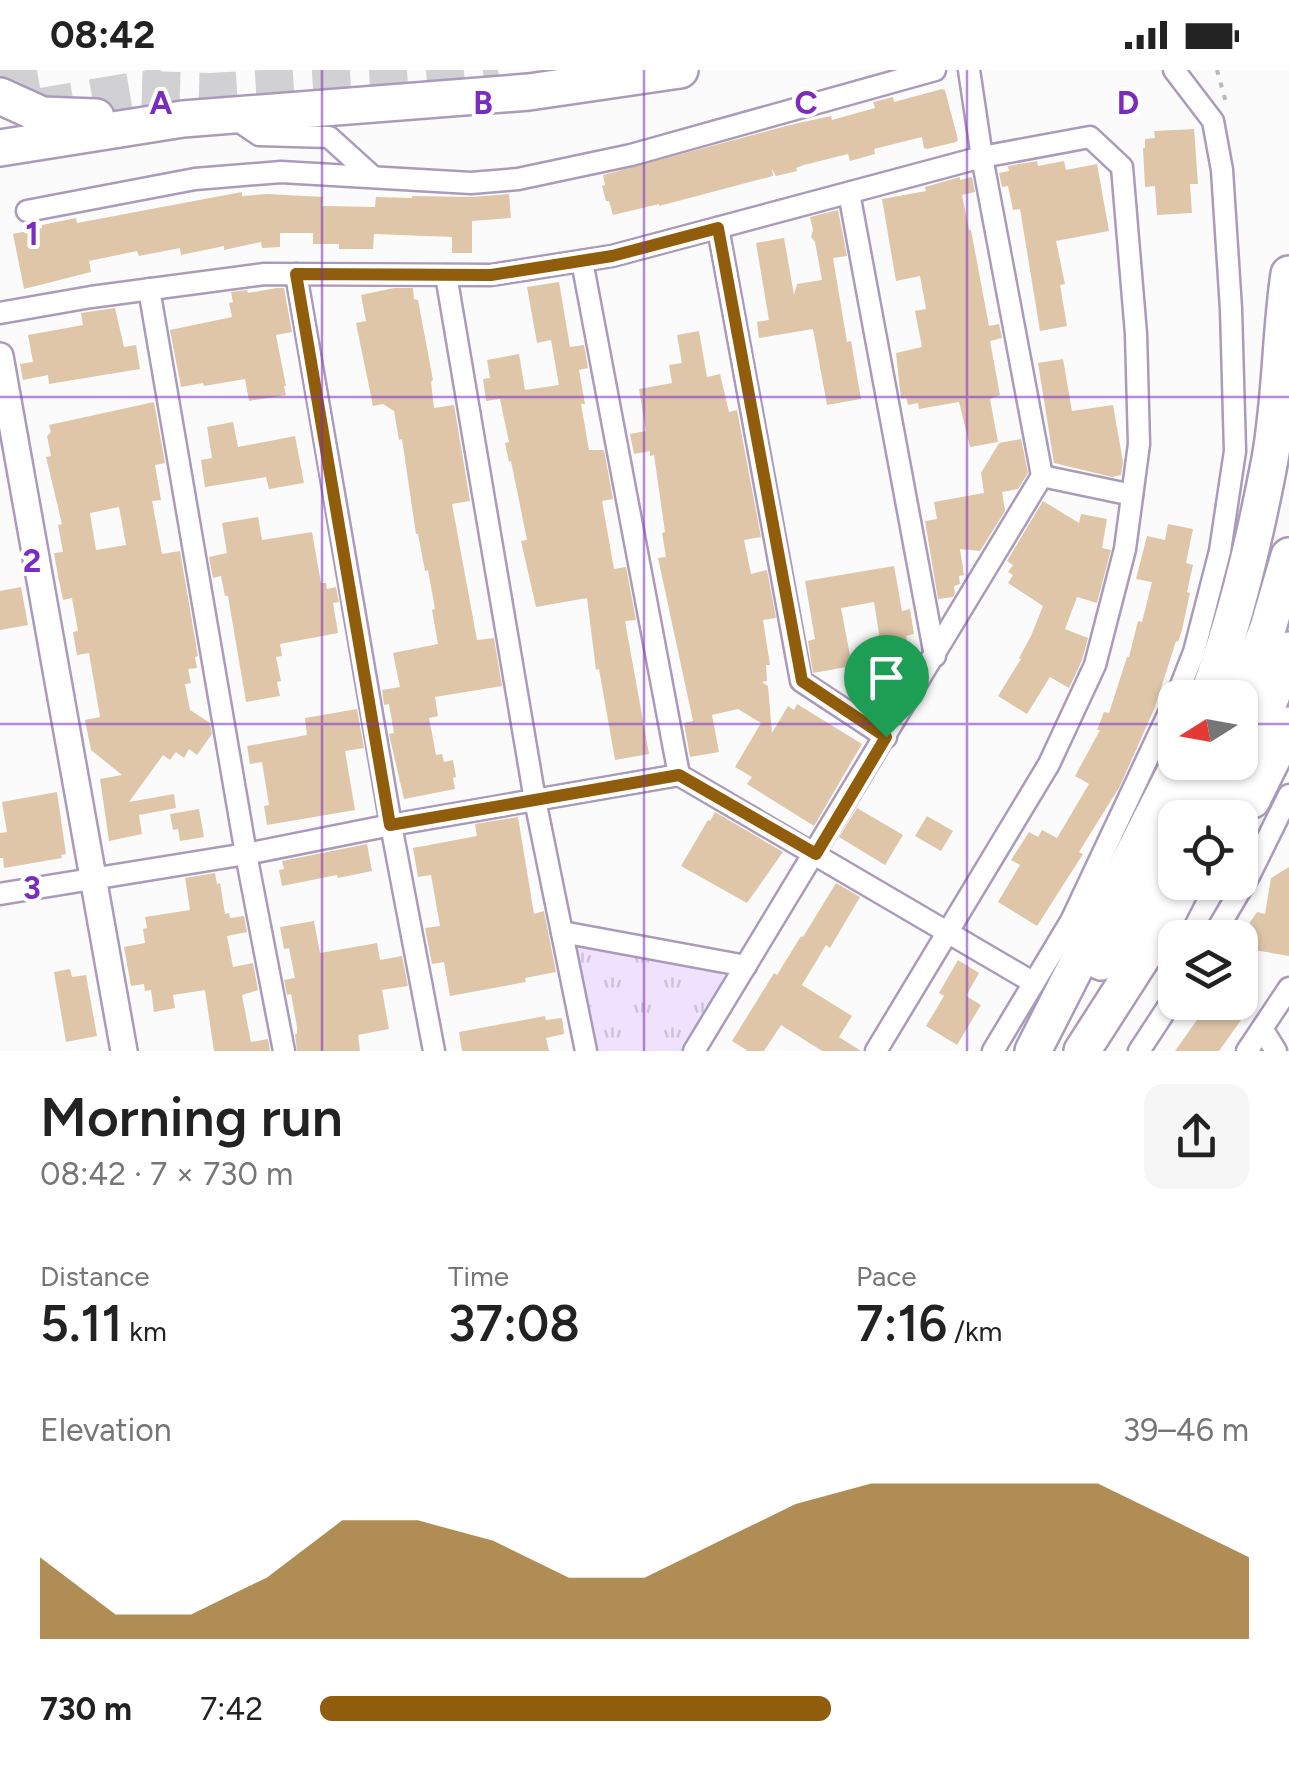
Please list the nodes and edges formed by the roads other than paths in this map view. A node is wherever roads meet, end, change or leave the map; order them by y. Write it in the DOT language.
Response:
graph roads {
  1 [pos="680,70"];
  2 [pos="935,70"];
  3 [pos="969,70"];
  4 [pos="1174,70"];
  5 [pos="0,96"];
  6 [pos="229,114"];
  7 [pos="141,126"];
  8 [pos="0,148"];
  9 [pos="982,157"];
  10 [pos="372,176"];
  11 [pos="849,193"];
  12 [pos="27,211"];
  13 [pos="718,228"];
  14 [pos="582,261"];
  15 [pos="296,274"];
  16 [pos="1289,274"];
  17 [pos="446,275"];
  18 [pos="149,289"];
  19 [pos="0,313"];
  20 [pos="0,356"];
  21 [pos="1042,476"];
  22 [pos="1132,495"];
  23 [pos="1289,556"];
  24 [pos="1289,650"];
  25 [pos="935,656"];
  26 [pos="1183,680"];
  27 [pos="1214,680"];
  28 [pos="1247,680"];
  29 [pos="1289,725"];
  30 [pos="886,737"];
  31 [pos="1158,737"];
  32 [pos="679,775"];
  33 [pos="1171,780"];
  34 [pos="1289,795"];
  35 [pos="535,800"];
  36 [pos="1227,800"];
  37 [pos="1252,800"];
  38 [pos="390,825"];
  39 [pos="246,854"];
  40 [pos="816,854"];
  41 [pos="1158,867"];
  42 [pos="93,878"];
  43 [pos="0,894"];
  44 [pos="1175,900"];
  45 [pos="1223,920"];
  46 [pos="562,932"];
  47 [pos="948,932"];
  48 [pos="746,966"];
  49 [pos="1158,972"];
  50 [pos="1034,983"];
  51 [pos="1289,988"];
  52 [pos="1159,1020"];
  53 [pos="1263,1030"];
  54 [pos="124,1051"];
  55 [pos="284,1051"];
  56 [pos="434,1051"];
  57 [pos="586,1051"];
  58 [pos="694,1051"];
  59 [pos="876,1051"];
  60 [pos="994,1051"];
  61 [pos="1033,1051"];
  62 [pos="1044,1051"];
  63 [pos="1082,1051"];
  64 [pos="1103,1051"];
  65 [pos="1139,1051"];
  66 [pos="1247,1051"];
  67 [pos="1276,1051"];
  1 -- 6 [label="highway"];
  2 -- 10 [label="street"];
  3 -- 9 [label="street"];
  4 -- 26 [label="street"];
  5 -- 7 [label="highway"];
  6 -- 7 [label="highway"];
  6 -- 10 [label="street"];
  7 -- 8 [label="highway"];
  9 -- 11 [label="street"];
  9 -- 21 [label="street"];
  9 -- 22 [label="street"];
  10 -- 12 [label="street"];
  11 -- 13 [label="street"];
  11 -- 25 [label="street"];
  13 -- 14 [label="street"];
  13 -- 30 [label="street"];
  14 -- 17 [label="street"];
  14 -- 32 [label="street"];
  15 -- 17 [label="street"];
  15 -- 18 [label="street"];
  15 -- 38 [label="street"];
  16 -- 27 [label="highway"];
  17 -- 35 [label="street"];
  18 -- 19 [label="street"];
  18 -- 39 [label="street"];
  20 -- 42 [label="street"];
  21 -- 22 [label="street"];
  21 -- 25 [label="street"];
  22 -- 47 [label="street"];
  23 -- 28 [label="highway"];
  24 -- 36 [label="highway"];
  25 -- 30 [label="street"];
  29 -- 37 [label="highway"];
  30 -- 40 [label="street"];
  31 -- 50 [label="street"];
  32 -- 35 [label="street"];
  32 -- 40 [label="street"];
  33 -- 61 [label="highway"];
  34 -- 45 [label="street"];
  35 -- 38 [label="street"];
  35 -- 46 [label="street"];
  38 -- 39 [label="street"];
  38 -- 56 [label="street"];
  39 -- 42 [label="street"];
  39 -- 55 [label="street"];
  40 -- 47 [label="street"];
  40 -- 48 [label="street"];
  41 -- 62 [label="highway"];
  42 -- 43 [label="street"];
  42 -- 54 [label="street"];
  44 -- 63 [label="highway"];
  46 -- 48 [label="street"];
  46 -- 57 [label="street"];
  47 -- 50 [label="street"];
  47 -- 59 [label="street"];
  48 -- 58 [label="street"];
  49 -- 64 [label="highway"];
  50 -- 60 [label="street"];
  51 -- 53 [label="street"];
  52 -- 65 [label="street"];
  53 -- 66 [label="street"];
  53 -- 67 [label="street"];
}
